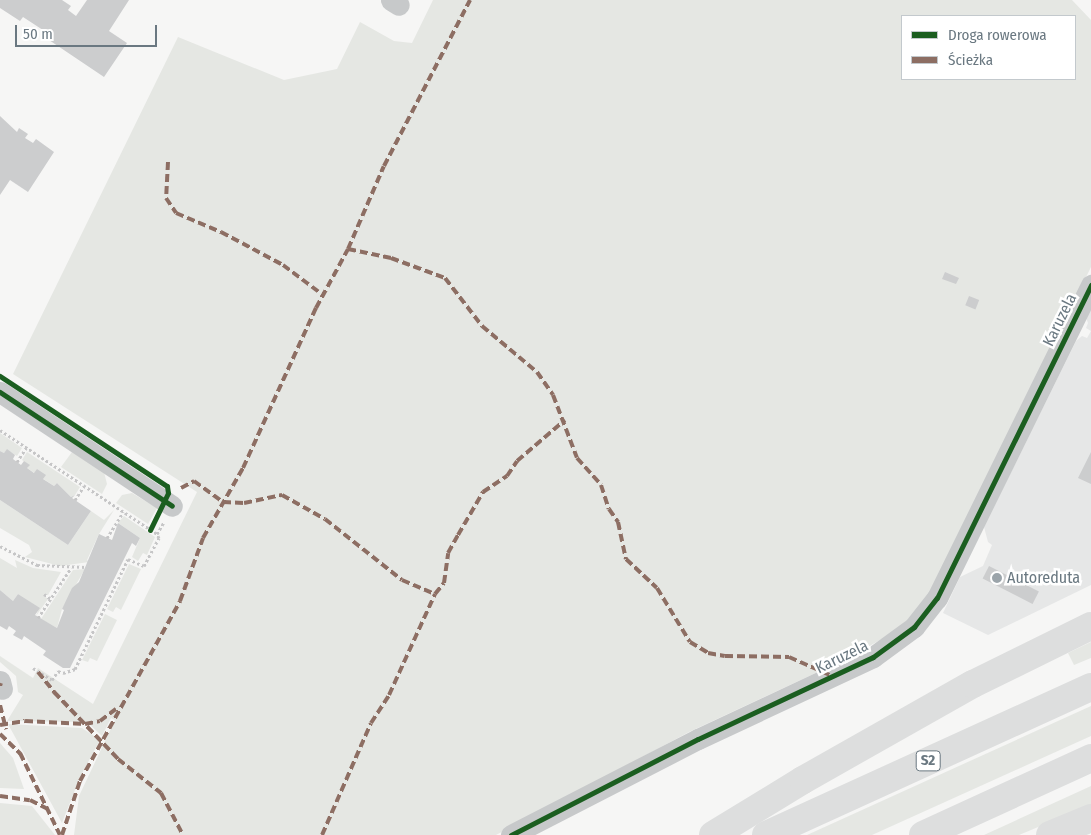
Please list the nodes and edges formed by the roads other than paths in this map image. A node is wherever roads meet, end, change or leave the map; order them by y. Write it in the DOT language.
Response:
graph roads {
  1 [pos="1091,285"];
  2 [pos="0,392"];
  3 [pos="168,507"];
  4 [pos="1091,626"];
  5 [pos="1091,687"];
  6 [pos="1091,758"];
  7 [pos="1091,818"];
  8 [pos="511,835"];
  9 [pos="713,835"];
  10 [pos="766,835"];
  11 [pos="924,835"];
  12 [pos="1050,835"];
  1 -- 8 [label="street, Karuzela"];
  2 -- 3 [label="street"];
  4 -- 9 [label="highway"];
  5 -- 10 [label="highway, S2"];
  6 -- 11 [label="highway"];
  7 -- 12 [label="highway"];
}
